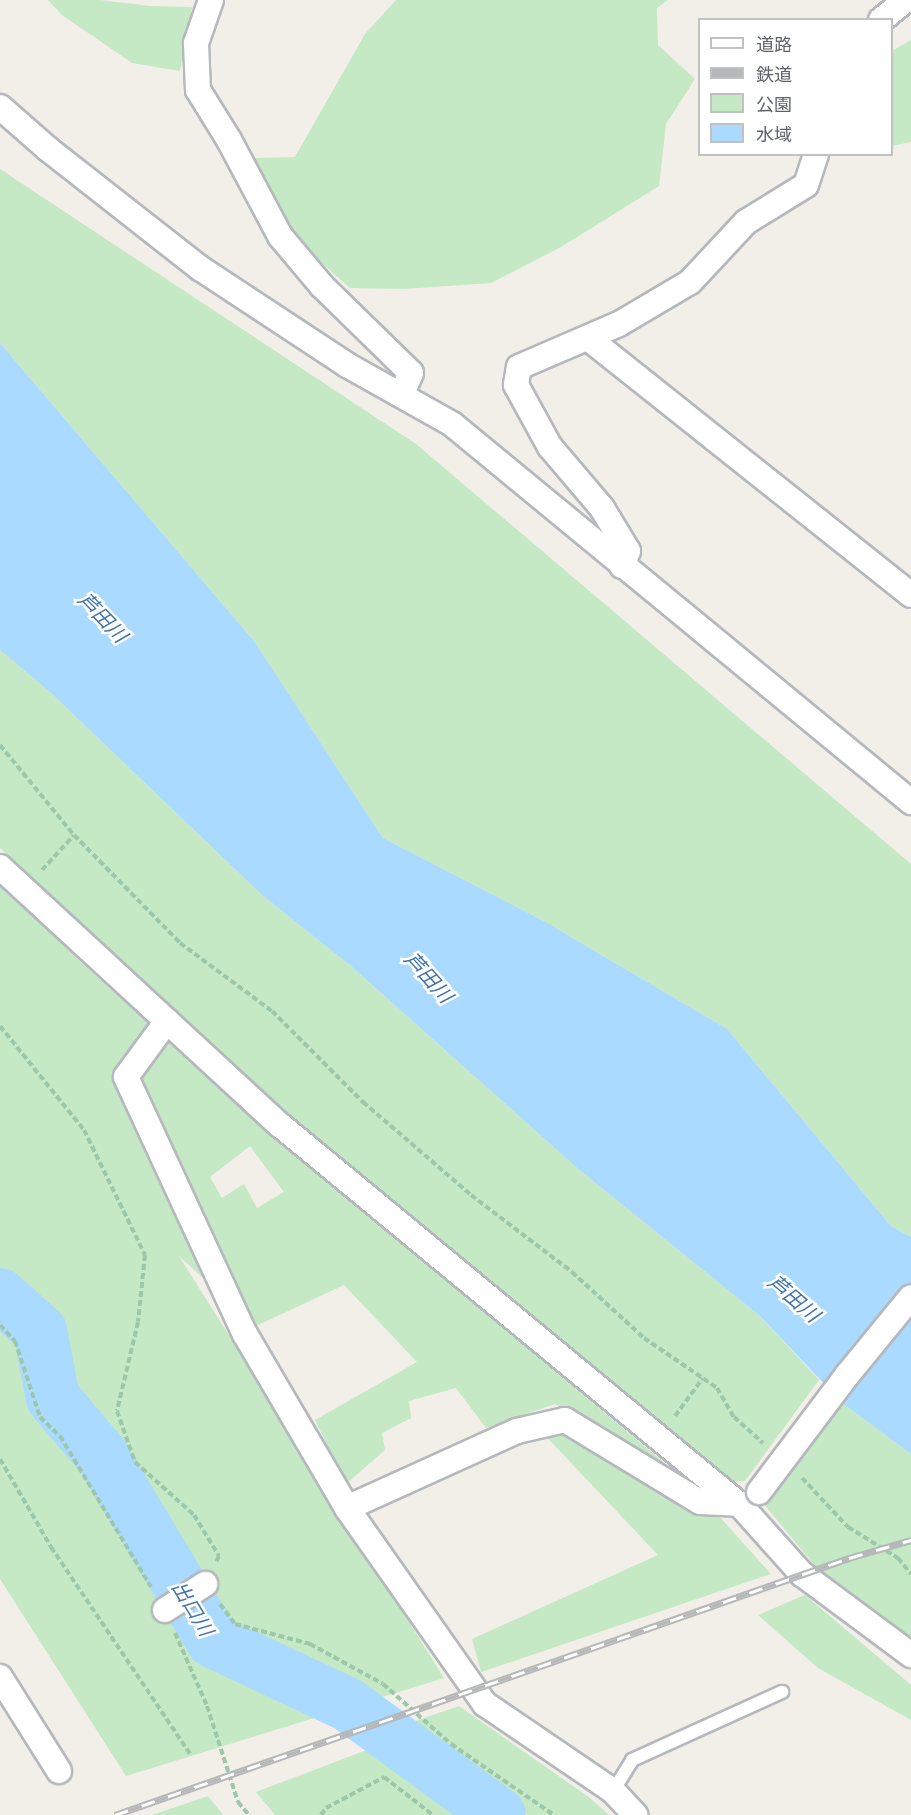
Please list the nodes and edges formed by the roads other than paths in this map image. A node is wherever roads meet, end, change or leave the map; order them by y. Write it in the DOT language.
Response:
graph roads {
  1 [pos="211,0"];
  2 [pos="906,0"];
  3 [pos="884,18"];
  4 [pos="0,106"];
  5 [pos="815,156"];
  6 [pos="588,338"];
  7 [pos="401,395"];
  8 [pos="622,566"];
  9 [pos="911,595"];
  10 [pos="911,802"];
  11 [pos="0,867"];
  12 [pos="167,1021"];
  13 [pos="911,1297"];
  14 [pos="749,1498"];
  15 [pos="348,1508"];
  16 [pos="205,1584"];
  17 [pos="165,1610"];
  18 [pos="911,1655"];
  19 [pos="0,1677"];
  20 [pos="782,1692"];
  21 [pos="59,1771"];
  22 [pos="613,1791"];
  23 [pos="635,1815"];
  1 -- 7 [label="street"];
  2 -- 3 [label="street"];
  4 -- 7 [label="street"];
  5 -- 6 [label="street"];
  6 -- 8 [label="street"];
  6 -- 9 [label="street"];
  7 -- 8 [label="street"];
  8 -- 10 [label="street"];
  11 -- 12 [label="street"];
  12 -- 14 [label="street"];
  12 -- 15 [label="street"];
  13 -- 14 [label="street, bridge"];
  14 -- 15 [label="street"];
  14 -- 18 [label="street"];
  15 -- 22 [label="street"];
  16 -- 17 [label="street"];
  19 -- 21 [label="street"];
  20 -- 22 [label="lane"];
  22 -- 23 [label="street"];
}
